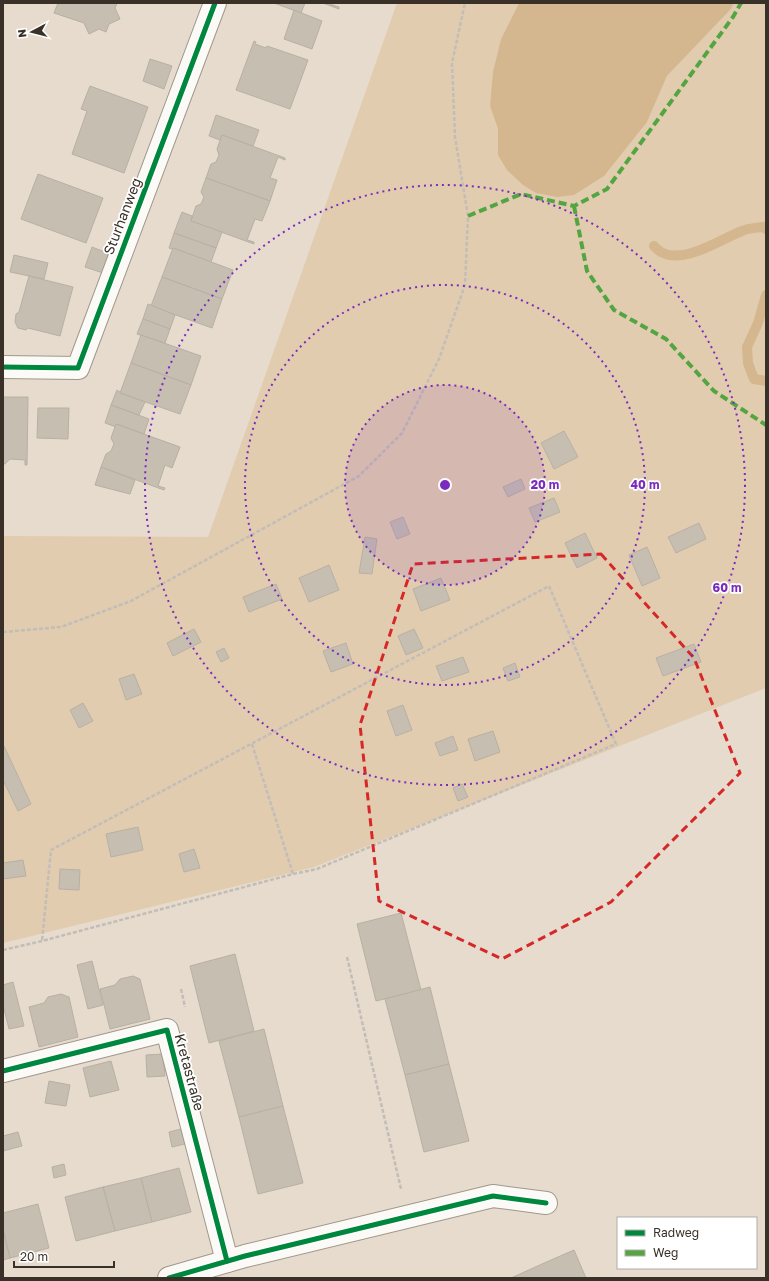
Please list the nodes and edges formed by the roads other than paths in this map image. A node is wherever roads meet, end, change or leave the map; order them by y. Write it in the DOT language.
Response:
graph roads {
  1 [pos="215,3"];
  2 [pos="3,367"];
  3 [pos="3,1072"];
  4 [pos="546,1203"];
  5 [pos="227,1261"];
  6 [pos="169,1278"];
  1 -- 2 [label="street, Sturhanweg"];
  3 -- 5 [label="street, Kretastraße"];
  4 -- 5 [label="street"];
  5 -- 6 [label="street"];
}
